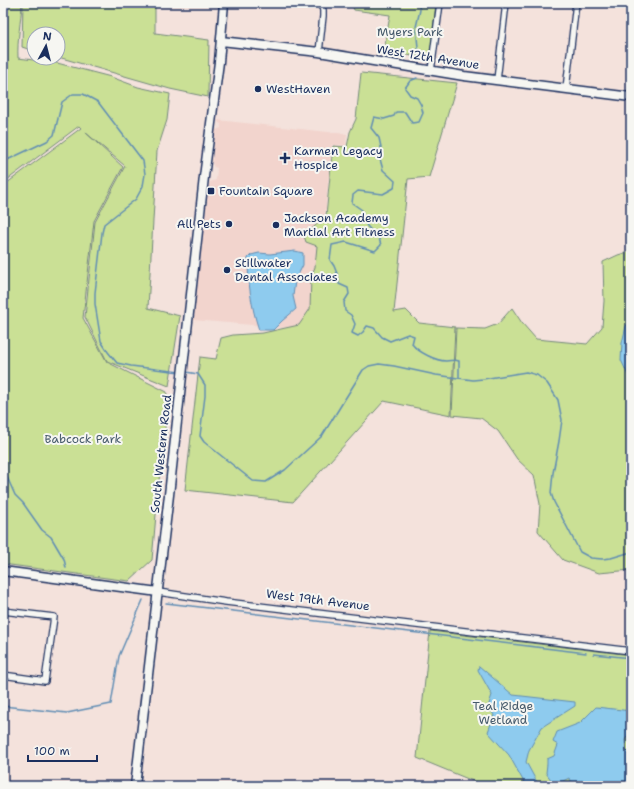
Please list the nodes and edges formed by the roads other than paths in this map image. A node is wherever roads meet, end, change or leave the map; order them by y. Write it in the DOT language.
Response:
graph roads {
  1 [pos="224,3"];
  2 [pos="320,3"];
  3 [pos="440,3"];
  4 [pos="506,3"];
  5 [pos="576,3"];
  6 [pos="221,41"];
  7 [pos="319,52"];
  8 [pos="431,71"];
  9 [pos="497,80"];
  10 [pos="566,89"];
  11 [pos="631,96"];
  12 [pos="3,571"];
  13 [pos="158,592"];
  14 [pos="3,611"];
  15 [pos="631,651"];
  16 [pos="3,675"];
  17 [pos="135,786"];
  1 -- 6 [label="main road"];
  2 -- 7 [label="street"];
  3 -- 8 [label="street"];
  4 -- 9 [label="street"];
  5 -- 10 [label="street"];
  6 -- 7 [label="main road, West 12th Avenue"];
  6 -- 13 [label="main road, South Western Road"];
  7 -- 8 [label="main road, West 12th Avenue"];
  8 -- 9 [label="main road, West 12th Avenue"];
  9 -- 10 [label="main road, West 12th Avenue"];
  10 -- 11 [label="main road, West 12th Avenue"];
  12 -- 13 [label="main road, West 19th Avenue"];
  13 -- 15 [label="street, West 19th Avenue"];
  13 -- 17 [label="main road, South Western Road"];
  14 -- 16 [label="street"];
}
